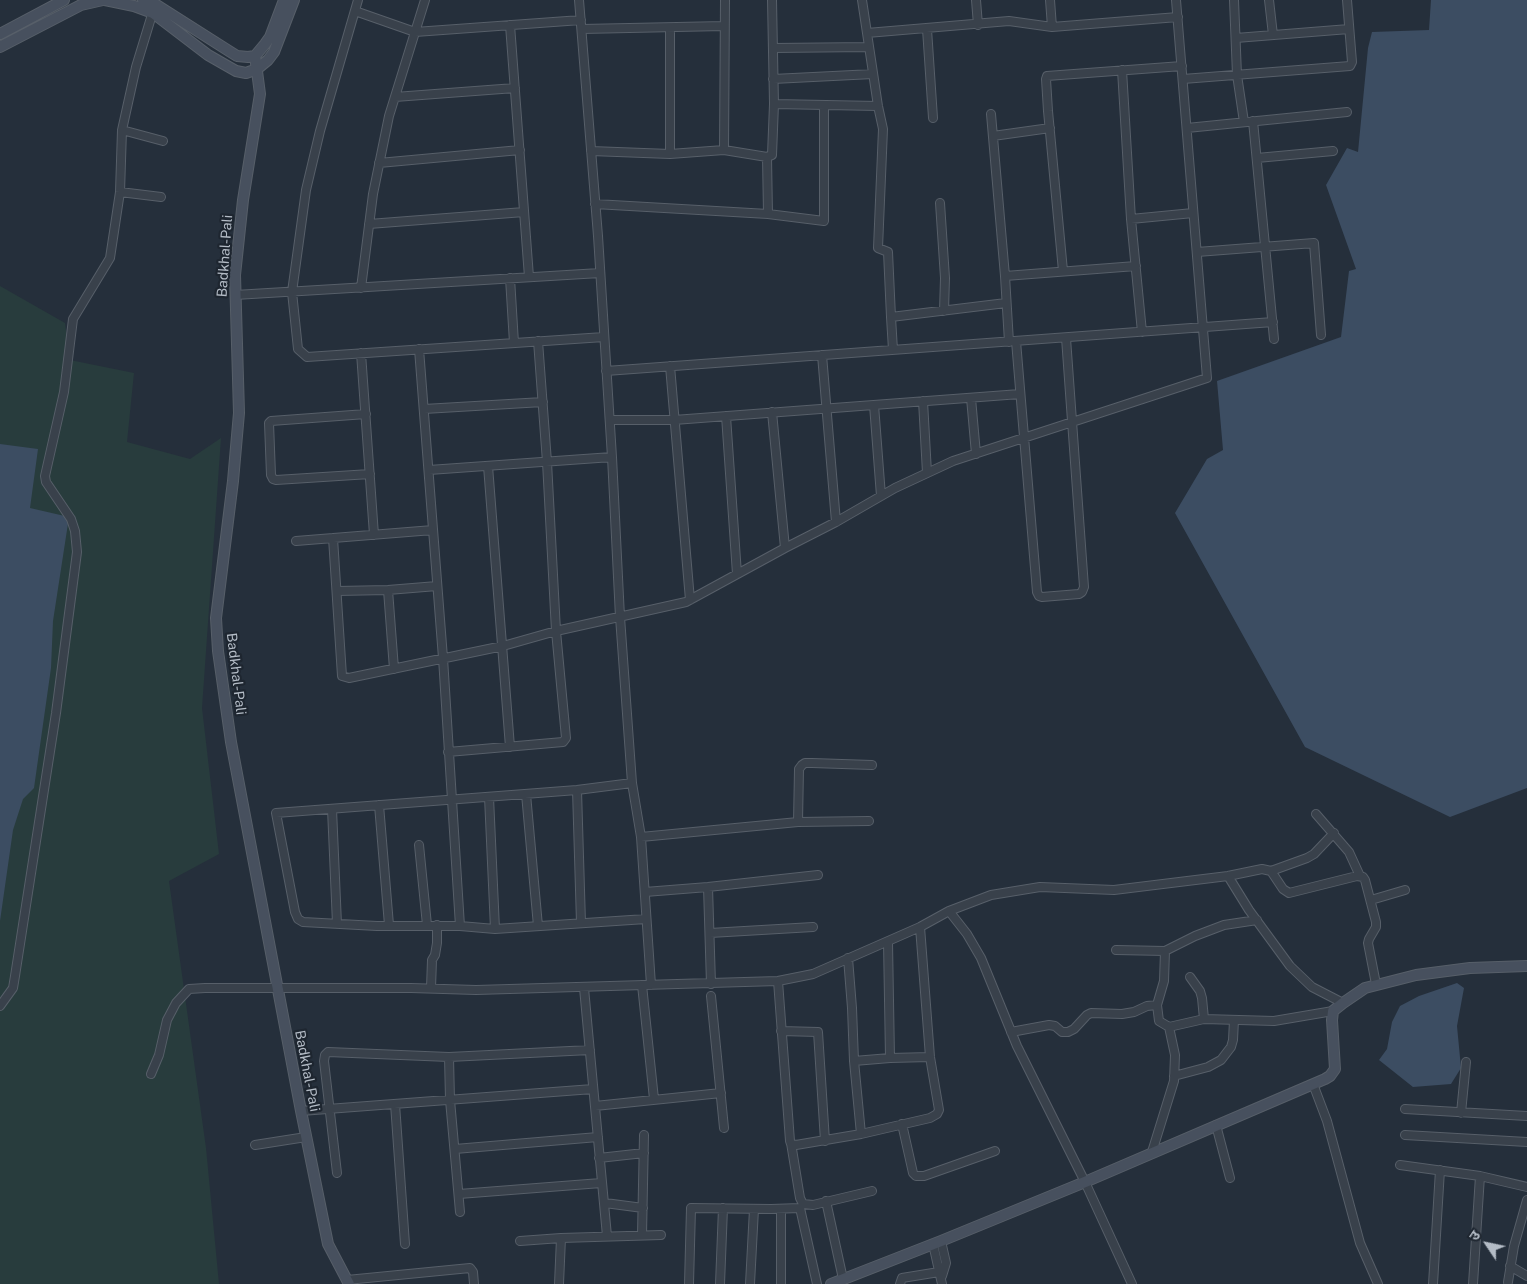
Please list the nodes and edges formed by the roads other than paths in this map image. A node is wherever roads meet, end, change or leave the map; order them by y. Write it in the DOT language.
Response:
graph roads {
  1 [pos="104,0"];
  2 [pos="143,0"];
  3 [pos="284,0"];
  4 [pos="294,0"];
  5 [pos="358,0"];
  6 [pos="425,0"];
  7 [pos="579,0"];
  8 [pos="724,0"];
  9 [pos="772,0"];
  10 [pos="862,0"];
  11 [pos="976,0"];
  12 [pos="1050,0"];
  13 [pos="1176,0"];
  14 [pos="1234,0"];
  15 [pos="1269,0"];
  16 [pos="1347,0"];
  17 [pos="61,1"];
  18 [pos="158,6"];
  19 [pos="355,11"];
  20 [pos="1178,17"];
  21 [pos="581,20"];
  22 [pos="978,24"];
  23 [pos="510,25"];
  24 [pos="724,26"];
  25 [pos="670,28"];
  26 [pos="1052,28"];
  27 [pos="582,29"];
  28 [pos="927,29"];
  29 [pos="1349,29"];
  30 [pos="415,32"];
  31 [pos="867,33"];
  32 [pos="0,34"];
  33 [pos="1273,35"];
  34 [pos="1236,38"];
  35 [pos="0,47"];
  36 [pos="869,47"];
  37 [pos="773,48"];
  38 [pos="255,56"];
  39 [pos="1182,66"];
  40 [pos="257,69"];
  41 [pos="1122,70"];
  42 [pos="873,74"];
  43 [pos="1238,74"];
  44 [pos="773,79"];
  45 [pos="1183,79"];
  46 [pos="515,88"];
  47 [pos="395,97"];
  48 [pos="774,104"];
  49 [pos="824,105"];
  50 [pos="878,106"];
  51 [pos="1347,112"];
  52 [pos="991,114"];
  53 [pos="933,118"];
  54 [pos="1254,121"];
  55 [pos="1244,122"];
  56 [pos="1050,128"];
  57 [pos="1187,128"];
  58 [pos="122,130"];
  59 [pos="993,136"];
  60 [pos="163,142"];
  61 [pos="520,150"];
  62 [pos="724,150"];
  63 [pos="591,151"];
  64 [pos="1333,151"];
  65 [pos="670,154"];
  66 [pos="767,157"];
  67 [pos="1257,158"];
  68 [pos="379,163"];
  69 [pos="120,192"];
  70 [pos="161,197"];
  71 [pos="940,203"];
  72 [pos="595,204"];
  73 [pos="524,212"];
  74 [pos="1193,213"];
  75 [pos="768,214"];
  76 [pos="1131,219"];
  77 [pos="369,224"];
  78 [pos="1265,247"];
  79 [pos="1197,252"];
  80 [pos="1136,266"];
  81 [pos="1062,271"];
  82 [pos="600,273"];
  83 [pos="1005,276"];
  84 [pos="529,277"];
  85 [pos="510,278"];
  86 [pos="361,288"];
  87 [pos="292,292"];
  88 [pos="235,295"];
  89 [pos="1006,303"];
  90 [pos="944,310"];
  91 [pos="891,316"];
  92 [pos="1273,322"];
  93 [pos="1203,328"];
  94 [pos="1142,332"];
  95 [pos="1321,335"];
  96 [pos="604,337"];
  97 [pos="1066,338"];
  98 [pos="1274,339"];
  99 [pos="538,341"];
  100 [pos="1013,341"];
  101 [pos="514,343"];
  102 [pos="419,349"];
  103 [pos="893,350"];
  104 [pos="361,353"];
  105 [pos="822,355"];
  106 [pos="670,366"];
  107 [pos="606,371"];
  108 [pos="1020,394"];
  109 [pos="971,398"];
  110 [pos="923,401"];
  111 [pos="542,402"];
  112 [pos="874,405"];
  113 [pos="826,408"];
  114 [pos="424,409"];
  115 [pos="772,412"];
  116 [pos="366,414"];
  117 [pos="726,416"];
  118 [pos="610,420"];
  119 [pos="674,420"];
  120 [pos="1072,422"];
  121 [pos="1024,438"];
  122 [pos="976,454"];
  123 [pos="612,458"];
  124 [pos="547,462"];
  125 [pos="488,466"];
  126 [pos="429,470"];
  127 [pos="927,473"];
  128 [pos="370,474"];
  129 [pos="881,496"];
  130 [pos="836,522"];
  131 [pos="433,530"];
  132 [pos="374,535"];
  133 [pos="333,538"];
  134 [pos="296,541"];
  135 [pos="785,548"];
  136 [pos="737,574"];
  137 [pos="438,586"];
  138 [pos="388,590"];
  139 [pos="337,591"];
  140 [pos="690,600"];
  141 [pos="620,617"];
  142 [pos="556,631"];
  143 [pos="503,646"];
  144 [pos="443,658"];
  145 [pos="394,669"];
  146 [pos="510,747"];
  147 [pos="448,752"];
  148 [pos="872,765"];
  149 [pos="632,784"];
  150 [pos="577,790"];
  151 [pos="526,794"];
  152 [pos="489,797"];
  153 [pos="451,800"];
  154 [pos="379,805"];
  155 [pos="332,809"];
  156 [pos="1316,814"];
  157 [pos="869,820"];
  158 [pos="798,822"];
  159 [pos="1334,833"];
  160 [pos="642,836"];
  161 [pos="419,845"];
  162 [pos="1271,871"];
  163 [pos="818,875"];
  164 [pos="1228,876"];
  165 [pos="1360,876"];
  166 [pos="708,887"];
  167 [pos="1405,890"];
  168 [pos="645,892"];
  169 [pos="1371,900"];
  170 [pos="949,910"];
  171 [pos="646,919"];
  172 [pos="1257,920"];
  173 [pos="581,923"];
  174 [pos="337,924"];
  175 [pos="389,925"];
  176 [pos="427,925"];
  177 [pos="437,925"];
  178 [pos="460,926"];
  179 [pos="538,926"];
  180 [pos="920,926"];
  181 [pos="812,927"];
  182 [pos="494,929"];
  183 [pos="710,934"];
  184 [pos="888,942"];
  185 [pos="1116,950"];
  186 [pos="1166,950"];
  187 [pos="848,958"];
  188 [pos="1527,966"];
  189 [pos="1190,978"];
  190 [pos="778,981"];
  191 [pos="711,984"];
  192 [pos="1376,984"];
  193 [pos="642,985"];
  194 [pos="651,985"];
  195 [pos="431,988"];
  196 [pos="584,988"];
  197 [pos="278,989"];
  198 [pos="711,996"];
  199 [pos="1343,1003"];
  200 [pos="1157,1005"];
  201 [pos="0,1006"];
  202 [pos="1333,1012"];
  203 [pos="1204,1020"];
  204 [pos="1234,1020"];
  205 [pos="1169,1027"];
  206 [pos="781,1031"];
  207 [pos="1011,1032"];
  208 [pos="590,1050"];
  209 [pos="449,1057"];
  210 [pos="930,1057"];
  211 [pos="890,1058"];
  212 [pos="854,1061"];
  213 [pos="1466,1062"];
  214 [pos="151,1074"];
  215 [pos="1174,1076"];
  216 [pos="1313,1084"];
  217 [pos="593,1089"];
  218 [pos="721,1093"];
  219 [pos="654,1099"];
  220 [pos="450,1100"];
  221 [pos="395,1104"];
  222 [pos="595,1106"];
  223 [pos="331,1109"];
  224 [pos="1405,1109"];
  225 [pos="301,1111"];
  226 [pos="1461,1113"];
  227 [pos="1527,1116"];
  228 [pos="902,1124"];
  229 [pos="1216,1125"];
  230 [pos="724,1128"];
  231 [pos="861,1134"];
  232 [pos="644,1135"];
  233 [pos="1405,1135"];
  234 [pos="306,1137"];
  235 [pos="598,1137"];
  236 [pos="825,1141"];
  237 [pos="1527,1142"];
  238 [pos="791,1143"];
  239 [pos="255,1145"];
  240 [pos="455,1149"];
  241 [pos="995,1151"];
  242 [pos="1152,1152"];
  243 [pos="644,1153"];
  244 [pos="600,1158"];
  245 [pos="1400,1166"];
  246 [pos="1440,1170"];
  247 [pos="337,1173"];
  248 [pos="1480,1176"];
  249 [pos="1230,1178"];
  250 [pos="1085,1182"];
  251 [pos="601,1183"];
  252 [pos="1527,1187"];
  253 [pos="872,1191"];
  254 [pos="459,1194"];
  255 [pos="826,1200"];
  256 [pos="1527,1200"];
  257 [pos="605,1203"];
  258 [pos="643,1208"];
  259 [pos="723,1208"];
  260 [pos="754,1209"];
  261 [pos="781,1209"];
  262 [pos="460,1212"];
  263 [pos="642,1235"];
  264 [pos="661,1235"];
  265 [pos="607,1236"];
  266 [pos="561,1238"];
  267 [pos="520,1241"];
  268 [pos="937,1243"];
  269 [pos="405,1244"];
  270 [pos="1510,1266"];
  271 [pos="1527,1276"];
  272 [pos="941,1277"];
  273 [pos="843,1280"];
  274 [pos="367,1281"];
  275 [pos="348,1282"];
  276 [pos="1508,1282"];
  277 [pos="474,1284"];
  278 [pos="559,1284"];
  279 [pos="689,1284"];
  280 [pos="720,1284"];
  281 [pos="750,1284"];
  282 [pos="781,1284"];
  283 [pos="817,1284"];
  284 [pos="831,1284"];
  285 [pos="900,1284"];
  286 [pos="1132,1284"];
  287 [pos="1378,1284"];
  288 [pos="1433,1284"];
  289 [pos="1473,1284"];
  1 -- 18 [label="street"];
  1 -- 35 [label="street"];
  2 -- 18 [label="street"];
  3 -- 38 [label="street"];
  4 -- 40 [label="street"];
  5 -- 19 [label="street"];
  6 -- 30 [label="street"];
  7 -- 21 [label="street"];
  8 -- 24 [label="street"];
  9 -- 37 [label="street"];
  10 -- 31 [label="street"];
  11 -- 22 [label="street"];
  12 -- 26 [label="street"];
  13 -- 20 [label="street"];
  14 -- 34 [label="street"];
  15 -- 33 [label="street"];
  16 -- 29 [label="street"];
  17 -- 32 [label="street"];
  18 -- 38 [label="street"];
  18 -- 40 [label="street"];
  18 -- 58 [label="street"];
  19 -- 30 [label="street"];
  19 -- 87 [label="street"];
  20 -- 26 [label="street"];
  20 -- 39 [label="street"];
  21 -- 23 [label="street"];
  21 -- 27 [label="street"];
  22 -- 26 [label="street"];
  22 -- 28 [label="street"];
  23 -- 30 [label="street"];
  23 -- 46 [label="street"];
  24 -- 25 [label="street"];
  24 -- 62 [label="street"];
  25 -- 27 [label="street"];
  25 -- 65 [label="street"];
  27 -- 63 [label="street"];
  28 -- 31 [label="street"];
  28 -- 53 [label="street"];
  29 -- 33 [label="street"];
  29 -- 43 [label="street"];
  30 -- 47 [label="street"];
  31 -- 36 [label="street"];
  33 -- 34 [label="street"];
  34 -- 43 [label="street"];
  36 -- 37 [label="street"];
  36 -- 42 [label="street"];
  37 -- 44 [label="street"];
  38 -- 40 [label="street, Badkhal-Pali"];
  39 -- 41 [label="street"];
  39 -- 45 [label="street"];
  40 -- 88 [label="street, Badkhal-Pali"];
  41 -- 56 [label="street"];
  41 -- 76 [label="street"];
  42 -- 44 [label="street"];
  42 -- 50 [label="street"];
  43 -- 45 [label="street"];
  43 -- 55 [label="street"];
  44 -- 48 [label="street"];
  45 -- 57 [label="street"];
  46 -- 47 [label="street"];
  46 -- 61 [label="street"];
  47 -- 68 [label="street"];
  48 -- 49 [label="street"];
  48 -- 66 [label="street"];
  49 -- 50 [label="street"];
  49 -- 75 [label="street"];
  50 -- 91 [label="street"];
  51 -- 54 [label="street"];
  52 -- 59 [label="street"];
  54 -- 55 [label="street"];
  54 -- 67 [label="street"];
  55 -- 57 [label="street"];
  56 -- 59 [label="street"];
  56 -- 81 [label="street"];
  57 -- 74 [label="street"];
  58 -- 60 [label="street"];
  58 -- 69 [label="street"];
  59 -- 83 [label="street"];
  61 -- 68 [label="street"];
  61 -- 73 [label="street"];
  62 -- 65 [label="street"];
  62 -- 66 [label="street"];
  63 -- 65 [label="street"];
  63 -- 72 [label="street"];
  64 -- 67 [label="street"];
  66 -- 75 [label="street"];
  67 -- 78 [label="street"];
  68 -- 77 [label="street"];
  69 -- 70 [label="street"];
  69 -- 201 [label="street"];
  71 -- 90 [label="street"];
  72 -- 75 [label="street"];
  72 -- 82 [label="street"];
  73 -- 77 [label="street"];
  73 -- 84 [label="street"];
  74 -- 76 [label="street"];
  74 -- 79 [label="street"];
  76 -- 80 [label="street"];
  77 -- 86 [label="street"];
  78 -- 79 [label="street"];
  78 -- 92 [label="street"];
  78 -- 95 [label="street"];
  79 -- 93 [label="street"];
  80 -- 81 [label="street"];
  80 -- 94 [label="street"];
  81 -- 83 [label="street"];
  82 -- 84 [label="street"];
  82 -- 96 [label="street"];
  83 -- 89 [label="street"];
  84 -- 85 [label="street"];
  85 -- 86 [label="street"];
  85 -- 101 [label="street"];
  86 -- 87 [label="street"];
  87 -- 88 [label="street"];
  87 -- 104 [label="street"];
  88 -- 197 [label="street, Badkhal-Pali"];
  89 -- 90 [label="street"];
  89 -- 100 [label="street"];
  90 -- 91 [label="street"];
  91 -- 103 [label="street"];
  92 -- 93 [label="street"];
  92 -- 98 [label="street"];
  93 -- 94 [label="street"];
  93 -- 120 [label="street"];
  94 -- 97 [label="street"];
  96 -- 99 [label="street"];
  96 -- 107 [label="street"];
  97 -- 100 [label="street"];
  97 -- 120 [label="street"];
  99 -- 101 [label="street"];
  99 -- 111 [label="street"];
  100 -- 103 [label="street"];
  100 -- 108 [label="street"];
  101 -- 102 [label="street"];
  102 -- 104 [label="street"];
  102 -- 114 [label="street"];
  103 -- 105 [label="street"];
  104 -- 116 [label="street"];
  105 -- 106 [label="street"];
  105 -- 113 [label="street"];
  106 -- 107 [label="street"];
  106 -- 119 [label="street"];
  107 -- 118 [label="street"];
  108 -- 109 [label="street"];
  108 -- 121 [label="street"];
  109 -- 110 [label="street"];
  109 -- 122 [label="street"];
  110 -- 112 [label="street"];
  110 -- 127 [label="street"];
  111 -- 114 [label="street"];
  111 -- 124 [label="street"];
  112 -- 113 [label="street"];
  112 -- 129 [label="street"];
  113 -- 115 [label="street"];
  113 -- 130 [label="street"];
  114 -- 126 [label="street"];
  115 -- 117 [label="street"];
  115 -- 135 [label="street"];
  116 -- 128 [label="street"];
  116 -- 128 [label="street"];
  117 -- 119 [label="street"];
  117 -- 136 [label="street"];
  118 -- 119 [label="street"];
  118 -- 123 [label="street"];
  119 -- 140 [label="street"];
  120 -- 121 [label="street"];
  120 -- 121 [label="street"];
  121 -- 122 [label="street"];
  122 -- 127 [label="street"];
  123 -- 124 [label="street"];
  123 -- 141 [label="street"];
  124 -- 125 [label="street"];
  124 -- 142 [label="street"];
  125 -- 126 [label="street"];
  125 -- 143 [label="street"];
  126 -- 131 [label="street"];
  127 -- 129 [label="street"];
  128 -- 132 [label="street"];
  129 -- 130 [label="street"];
  130 -- 135 [label="street"];
  131 -- 132 [label="street"];
  131 -- 137 [label="street"];
  132 -- 133 [label="street"];
  133 -- 134 [label="street"];
  133 -- 139 [label="street"];
  135 -- 136 [label="street"];
  136 -- 140 [label="street"];
  137 -- 138 [label="street"];
  137 -- 144 [label="street"];
  138 -- 139 [label="street"];
  138 -- 145 [label="street"];
  139 -- 145 [label="street"];
  140 -- 141 [label="street"];
  141 -- 142 [label="street"];
  141 -- 149 [label="street"];
  142 -- 143 [label="street"];
  142 -- 146 [label="street"];
  143 -- 144 [label="street"];
  143 -- 146 [label="street"];
  144 -- 145 [label="street"];
  144 -- 147 [label="street"];
  146 -- 147 [label="street"];
  147 -- 153 [label="street"];
  148 -- 158 [label="street"];
  149 -- 150 [label="street"];
  149 -- 160 [label="street"];
  150 -- 151 [label="street"];
  150 -- 173 [label="street"];
  151 -- 152 [label="street"];
  151 -- 179 [label="street"];
  152 -- 153 [label="street"];
  152 -- 182 [label="street"];
  153 -- 154 [label="street"];
  153 -- 178 [label="street"];
  154 -- 155 [label="street"];
  154 -- 175 [label="street"];
  155 -- 174 [label="street"];
  155 -- 174 [label="street"];
  156 -- 159 [label="street"];
  157 -- 158 [label="street"];
  158 -- 160 [label="street"];
  159 -- 162 [label="street"];
  159 -- 165 [label="street"];
  160 -- 168 [label="street"];
  161 -- 176 [label="street"];
  162 -- 164 [label="street"];
  162 -- 165 [label="street"];
  163 -- 166 [label="street"];
  164 -- 170 [label="street"];
  164 -- 172 [label="street"];
  165 -- 169 [label="street"];
  166 -- 168 [label="street"];
  166 -- 183 [label="street"];
  167 -- 169 [label="street"];
  168 -- 171 [label="street"];
  169 -- 192 [label="street"];
  170 -- 180 [label="street"];
  170 -- 207 [label="street"];
  171 -- 173 [label="street"];
  171 -- 194 [label="street"];
  172 -- 186 [label="street"];
  172 -- 199 [label="street"];
  173 -- 179 [label="street"];
  174 -- 175 [label="street"];
  175 -- 176 [label="street"];
  176 -- 177 [label="street"];
  177 -- 178 [label="street"];
  177 -- 195 [label="street"];
  178 -- 182 [label="street"];
  179 -- 182 [label="street"];
  180 -- 184 [label="street"];
  180 -- 210 [label="street"];
  181 -- 183 [label="street"];
  183 -- 191 [label="street"];
  184 -- 187 [label="street"];
  184 -- 211 [label="street"];
  185 -- 186 [label="street"];
  186 -- 200 [label="street"];
  187 -- 190 [label="street"];
  187 -- 212 [label="street"];
  188 -- 192 [label="street"];
  189 -- 203 [label="street"];
  190 -- 191 [label="street"];
  190 -- 206 [label="street"];
  191 -- 194 [label="street"];
  192 -- 199 [label="street"];
  193 -- 194 [label="street"];
  193 -- 196 [label="street"];
  193 -- 219 [label="street"];
  195 -- 196 [label="street"];
  195 -- 197 [label="street"];
  196 -- 208 [label="street"];
  197 -- 214 [label="street"];
  197 -- 225 [label="street, Badkhal-Pali"];
  198 -- 218 [label="street"];
  199 -- 202 [label="street"];
  200 -- 205 [label="street"];
  200 -- 207 [label="street"];
  202 -- 204 [label="street"];
  202 -- 216 [label="street"];
  203 -- 204 [label="street"];
  203 -- 205 [label="street"];
  204 -- 215 [label="street"];
  205 -- 215 [label="street"];
  206 -- 236 [label="street"];
  206 -- 238 [label="street"];
  207 -- 250 [label="street"];
  208 -- 209 [label="street"];
  208 -- 217 [label="street"];
  209 -- 220 [label="street"];
  209 -- 223 [label="street"];
  210 -- 211 [label="street"];
  210 -- 228 [label="street"];
  211 -- 212 [label="street"];
  212 -- 231 [label="street"];
  213 -- 226 [label="street"];
  215 -- 242 [label="street"];
  216 -- 229 [label="street"];
  216 -- 287 [label="street"];
  217 -- 220 [label="street"];
  217 -- 222 [label="street"];
  218 -- 219 [label="street"];
  218 -- 230 [label="street"];
  219 -- 222 [label="street"];
  220 -- 221 [label="street"];
  220 -- 240 [label="street"];
  221 -- 223 [label="street"];
  221 -- 269 [label="street"];
  222 -- 235 [label="street"];
  223 -- 225 [label="street"];
  223 -- 247 [label="street"];
  224 -- 226 [label="street"];
  225 -- 234 [label="street, Badkhal-Pali"];
  226 -- 227 [label="street"];
  228 -- 231 [label="street"];
  228 -- 241 [label="street"];
  229 -- 242 [label="street"];
  229 -- 249 [label="street"];
  231 -- 236 [label="street"];
  232 -- 243 [label="street"];
  233 -- 237 [label="street"];
  234 -- 239 [label="street"];
  234 -- 275 [label="street, Badkhal-Pali"];
  235 -- 240 [label="street"];
  235 -- 244 [label="street"];
  236 -- 238 [label="street"];
  238 -- 255 [label="street"];
  240 -- 254 [label="street"];
  242 -- 250 [label="street"];
  243 -- 244 [label="street"];
  243 -- 258 [label="street"];
  244 -- 251 [label="street"];
  245 -- 246 [label="street"];
  246 -- 248 [label="street"];
  246 -- 288 [label="street"];
  248 -- 252 [label="street"];
  248 -- 289 [label="street"];
  250 -- 268 [label="street"];
  250 -- 286 [label="street"];
  251 -- 254 [label="street"];
  251 -- 257 [label="street"];
  253 -- 255 [label="street"];
  254 -- 262 [label="street"];
  255 -- 273 [label="street"];
  256 -- 270 [label="street"];
  257 -- 258 [label="street"];
  257 -- 265 [label="street"];
  258 -- 263 [label="street"];
  259 -- 260 [label="street"];
  259 -- 279 [label="street"];
  259 -- 280 [label="street"];
  260 -- 261 [label="street"];
  260 -- 281 [label="street"];
  261 -- 282 [label="street"];
  261 -- 283 [label="street"];
  263 -- 264 [label="street"];
  263 -- 265 [label="street"];
  265 -- 266 [label="street"];
  266 -- 267 [label="street"];
  266 -- 278 [label="street"];
  268 -- 272 [label="street"];
  268 -- 273 [label="street"];
  270 -- 271 [label="street"];
  270 -- 276 [label="street"];
  272 -- 285 [label="street"];
  273 -- 284 [label="street"];
  274 -- 275 [label="street"];
  274 -- 277 [label="street"];
}
